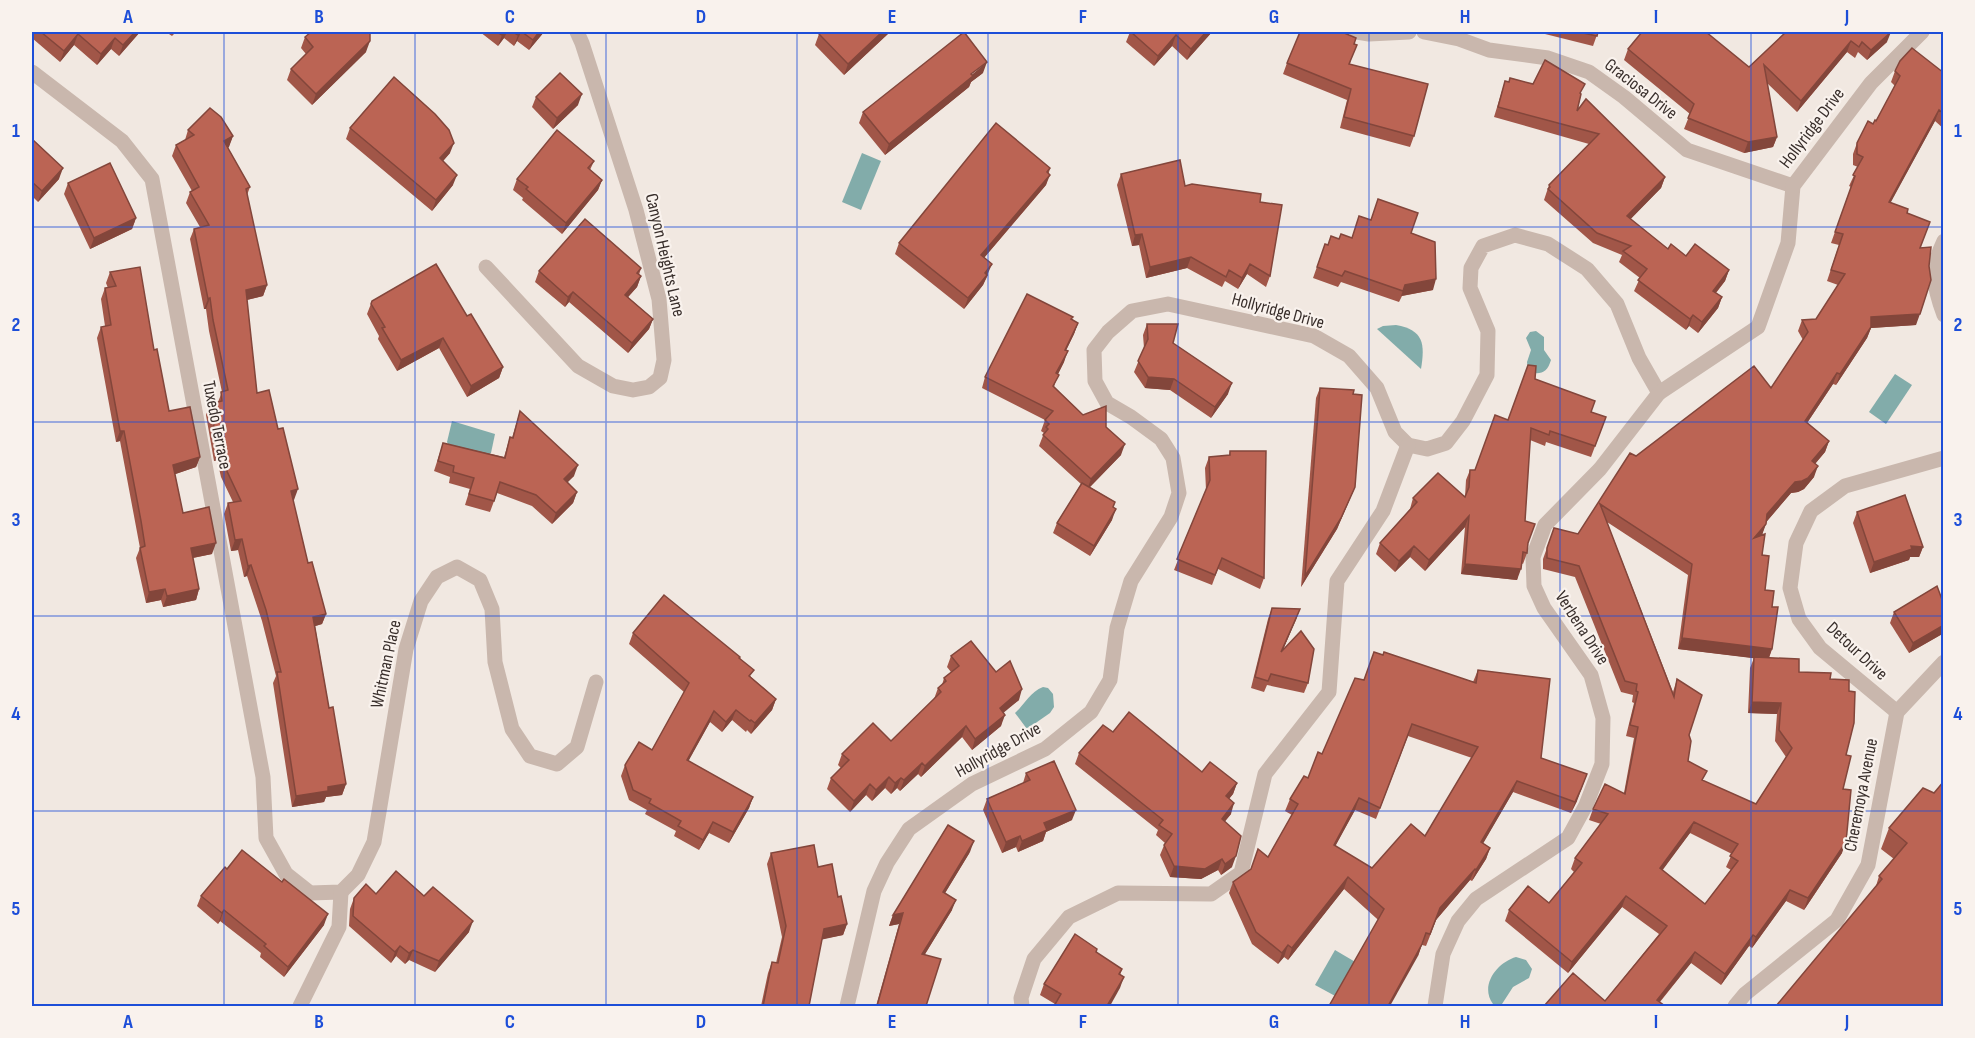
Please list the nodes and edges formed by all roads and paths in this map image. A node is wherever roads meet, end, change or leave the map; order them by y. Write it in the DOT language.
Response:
graph roads {
  1 [pos="577,32"];
  2 [pos="1357,32"];
  3 [pos="1409,32"];
  4 [pos="1424,32"];
  5 [pos="1922,32"];
  6 [pos="32,72"];
  7 [pos="1793,186"];
  8 [pos="1944,241"];
  9 [pos="486,267"];
  10 [pos="1944,315"];
  11 [pos="1659,393"];
  12 [pos="1408,445"];
  13 [pos="1944,458"];
  14 [pos="1944,662"];
  15 [pos="596,682"];
  16 [pos="1897,712"];
  17 [pos="341,892"];
  18 [pos="300,1006"];
  19 [pos="847,1006"];
  20 [pos="1022,1006"];
  21 [pos="1435,1006"];
  22 [pos="1735,1006"];
  1 -- 9 [label="street, Canyon Heights Lane"];
  2 -- 3 [label="street"];
  4 -- 7 [label="street, Graciosa Drive"];
  5 -- 7 [label="street, Hollyridge Drive"];
  6 -- 17 [label="street, Tuxedo Terrace"];
  7 -- 11 [label="street, Hollyridge Drive"];
  8 -- 10 [label="street"];
  11 -- 12 [label="street"];
  11 -- 21 [label="street, Verbena Drive"];
  12 -- 19 [label="street, Hollyridge Drive"];
  12 -- 20 [label="street"];
  13 -- 16 [label="street, Detour Drive"];
  14 -- 16 [label="street"];
  15 -- 17 [label="street, Whitman Place"];
  16 -- 22 [label="street, Cheremoya Avenue"];
  17 -- 18 [label="street"];
}
